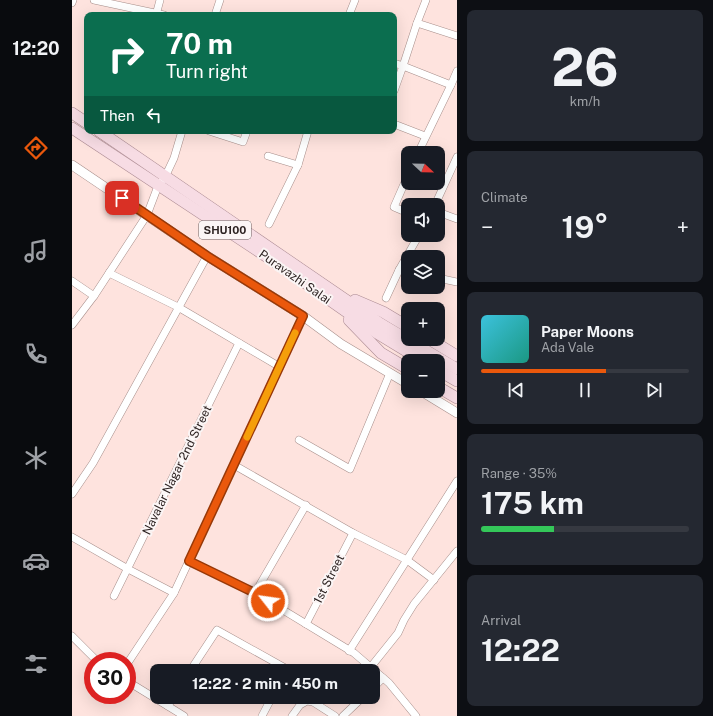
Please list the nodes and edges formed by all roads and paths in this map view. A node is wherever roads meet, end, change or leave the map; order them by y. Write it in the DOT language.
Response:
graph roads {
  1 [pos="94,0"];
  2 [pos="160,0"];
  3 [pos="220,0"];
  4 [pos="355,0"];
  5 [pos="426,0"];
  6 [pos="146,12"];
  7 [pos="157,12"];
  8 [pos="216,12"];
  9 [pos="350,12"];
  10 [pos="417,23"];
  11 [pos="457,36"];
  12 [pos="397,64"];
  13 [pos="403,66"];
  14 [pos="457,71"];
  15 [pos="397,83"];
  16 [pos="451,85"];
  17 [pos="72,113"];
  18 [pos="84,121"];
  19 [pos="397,125"];
  20 [pos="72,128"];
  21 [pos="104,134"];
  22 [pos="181,134"];
  23 [pos="218,134"];
  24 [pos="246,134"];
  25 [pos="307,134"];
  26 [pos="425,136"];
  27 [pos="421,146"];
  28 [pos="268,156"];
  29 [pos="457,157"];
  30 [pos="72,165"];
  31 [pos="298,165"];
  32 [pos="454,171"];
  33 [pos="166,175"];
  34 [pos="158,186"];
  35 [pos="401,190"];
  36 [pos="439,198"];
  37 [pos="401,210"];
  38 [pos="147,215"];
  39 [pos="445,215"];
  40 [pos="457,219"];
  41 [pos="269,224"];
  42 [pos="415,242"];
  43 [pos="207,256"];
  44 [pos="399,270"];
  45 [pos="109,273"];
  46 [pos="445,279"];
  47 [pos="72,281"];
  48 [pos="457,282"];
  49 [pos="336,292"];
  50 [pos="94,296"];
  51 [pos="386,298"];
  52 [pos="336,305"];
  53 [pos="178,308"];
  54 [pos="303,316"];
  55 [pos="401,323"];
  56 [pos="72,325"];
  57 [pos="379,329"];
  58 [pos="240,343"];
  59 [pos="441,346"];
  60 [pos="413,354"];
  61 [pos="457,356"];
  62 [pos="401,365"];
  63 [pos="280,367"];
  64 [pos="457,369"];
  65 [pos="390,373"];
  66 [pos="445,374"];
  67 [pos="401,380"];
  68 [pos="457,381"];
  69 [pos="445,391"];
  70 [pos="432,398"];
  71 [pos="457,398"];
  72 [pos="457,413"];
  73 [pos="299,440"];
  74 [pos="234,465"];
  75 [pos="457,482"];
  76 [pos="72,494"];
  77 [pos="306,505"];
  78 [pos="353,533"];
  79 [pos="72,537"];
  80 [pos="457,551"];
  81 [pos="407,560"];
  82 [pos="189,561"];
  83 [pos="128,569"];
  84 [pos="434,580"];
  85 [pos="174,593"];
  86 [pos="255,593"];
  87 [pos="114,596"];
  88 [pos="306,624"];
  89 [pos="72,636"];
  90 [pos="349,651"];
  91 [pos="88,652"];
  92 [pos="135,652"];
  93 [pos="195,664"];
  94 [pos="278,664"];
  95 [pos="365,664"];
  96 [pos="373,664"];
  97 [pos="380,676"];
  98 [pos="383,678"];
  99 [pos="380,681"];
  100 [pos="136,687"];
  101 [pos="268,704"];
  102 [pos="356,704"];
  103 [pos="168,706"];
  104 [pos="184,716"];
  105 [pos="262,716"];
  106 [pos="292,716"];
  107 [pos="335,716"];
  108 [pos="343,716"];
  109 [pos="416,716"];
  1 -- 6 [label="street"];
  2 -- 7 [label="street"];
  3 -- 8 [label="street"];
  4 -- 9 [label="street"];
  5 -- 10 [label="street"];
  10 -- 11 [label="street"];
  10 -- 13 [label="street"];
  12 -- 13 [label="street"];
  13 -- 15 [label="street"];
  13 -- 16 [label="street"];
  14 -- 16 [label="street"];
  16 -- 26 [label="street"];
  17 -- 18 [label="main road"];
  19 -- 26 [label="street"];
  20 -- 34 [label="main road, Puravazhi Salai / SHU100"];
  21 -- 33 [label="main road, Puravazhi Salai / SHU100"];
  22 -- 33 [label="street"];
  23 -- 24 [label="street"];
  25 -- 31 [label="street"];
  26 -- 27 [label="street"];
  28 -- 31 [label="street"];
  29 -- 32 [label="street"];
  30 -- 38 [label="street"];
  31 -- 41 [label="street"];
  32 -- 36 [label="street"];
  33 -- 34 [label="street"];
  33 -- 49 [label="main road, Puravazhi Salai / SHU100"];
  34 -- 38 [label="street"];
  34 -- 52 [label="main road, Puravazhi Salai / SHU100"];
  35 -- 37 [label="street"];
  38 -- 43 [label="street"];
  38 -- 45 [label="street"];
  39 -- 40 [label="street"];
  42 -- 44 [label="street"];
  43 -- 53 [label="street"];
  43 -- 54 [label="street"];
  44 -- 51 [label="street"];
  45 -- 50 [label="street"];
  45 -- 53 [label="street"];
  46 -- 48 [label="street"];
  47 -- 50 [label="street"];
  49 -- 55 [label="main road"];
  49 -- 57 [label="main road, Puravazhi Salai / SHU100"];
  50 -- 56 [label="street"];
  52 -- 57 [label="main road, Puravazhi Salai / SHU100"];
  52 -- 62 [label="main road"];
  53 -- 58 [label="street"];
  53 -- 76 [label="street"];
  54 -- 63 [label="street"];
  54 -- 65 [label="street"];
  57 -- 60 [label="main road, SHU100"];
  57 -- 64 [label="main road, SHU100"];
  58 -- 63 [label="street"];
  58 -- 83 [label="street, Navalar Nagar 2nd Street"];
  59 -- 61 [label="main road"];
  63 -- 74 [label="street"];
  65 -- 67 [label="street"];
  65 -- 73 [label="street"];
  66 -- 68 [label="main road"];
  69 -- 71 [label="main road"];
  70 -- 72 [label="street"];
  74 -- 77 [label="street"];
  74 -- 82 [label="street"];
  75 -- 81 [label="street"];
  77 -- 78 [label="street"];
  77 -- 86 [label="street"];
  78 -- 81 [label="street"];
  78 -- 88 [label="street, 1st Street"];
  79 -- 83 [label="street"];
  80 -- 84 [label="street"];
  81 -- 84 [label="street"];
  81 -- 90 [label="street"];
  82 -- 85 [label="street"];
  82 -- 86 [label="street"];
  83 -- 85 [label="street"];
  83 -- 87 [label="street, Navalar Nagar 2nd Street"];
  84 -- 96 [label="street"];
  85 -- 92 [label="street"];
  86 -- 88 [label="street"];
  88 -- 90 [label="street"];
  89 -- 91 [label="street"];
  90 -- 95 [label="street"];
  93 -- 94 [label="street"];
  97 -- 98 [label="street"];
  98 -- 99 [label="street"];
  98 -- 109 [label="street"];
  100 -- 103 [label="street"];
  101 -- 105 [label="street"];
  102 -- 108 [label="street"];
  103 -- 104 [label="street"];
  106 -- 107 [label="street"];
}
